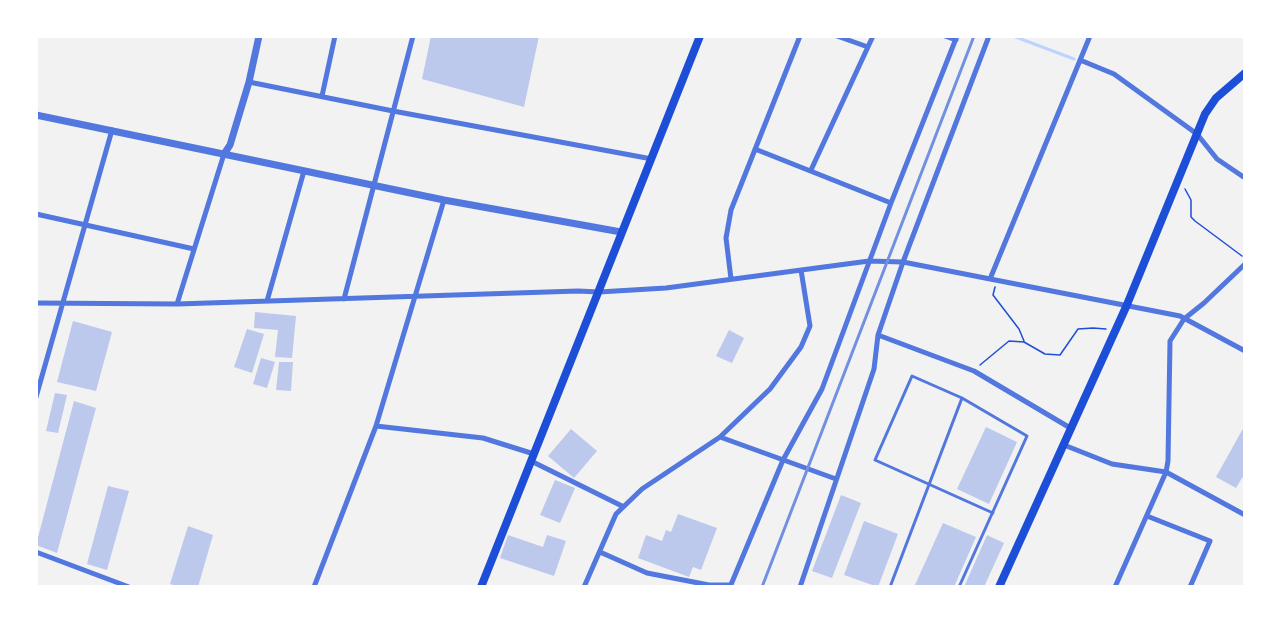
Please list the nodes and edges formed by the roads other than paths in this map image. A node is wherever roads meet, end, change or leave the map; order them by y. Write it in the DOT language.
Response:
graph roads {
  1 [pos="259,36"];
  2 [pos="335,36"];
  3 [pos="413,36"];
  4 [pos="700,36"];
  5 [pos="800,36"];
  6 [pos="837,36"];
  7 [pos="873,36"];
  8 [pos="945,36"];
  9 [pos="989,36"];
  10 [pos="1090,36"];
  11 [pos="957,38"];
  12 [pos="868,47"];
  13 [pos="1080,60"];
  14 [pos="1245,72"];
  15 [pos="249,82"];
  16 [pos="321,96"];
  17 [pos="393,111"];
  18 [pos="36,115"];
  19 [pos="112,130"];
  20 [pos="1197,134"];
  21 [pos="755,149"];
  22 [pos="224,154"];
  23 [pos="652,159"];
  24 [pos="811,170"];
  25 [pos="304,171"];
  26 [pos="1245,177"];
  27 [pos="373,185"];
  28 [pos="444,200"];
  29 [pos="891,202"];
  30 [pos="36,214"];
  31 [pos="85,224"];
  32 [pos="621,232"];
  33 [pos="194,249"];
  34 [pos="869,261"];
  35 [pos="903,262"];
  36 [pos="1245,264"];
  37 [pos="801,270"];
  38 [pos="731,279"];
  39 [pos="993,280"];
  40 [pos="599,292"];
  41 [pos="417,296"];
  42 [pos="344,299"];
  43 [pos="267,301"];
  44 [pos="63,302"];
  45 [pos="36,303"];
  46 [pos="177,304"];
  47 [pos="1126,307"];
  48 [pos="1184,319"];
  49 [pos="878,335"];
  50 [pos="1245,351"];
  51 [pos="36,397"];
  52 [pos="962,398"];
  53 [pos="376,426"];
  54 [pos="1072,429"];
  55 [pos="720,437"];
  56 [pos="1064,445"];
  57 [pos="532,458"];
  58 [pos="783,460"];
  59 [pos="1166,472"];
  60 [pos="836,479"];
  61 [pos="929,483"];
  62 [pos="622,506"];
  63 [pos="993,513"];
  64 [pos="1245,515"];
  65 [pos="1147,516"];
  66 [pos="36,552"];
  67 [pos="600,552"];
  68 [pos="730,586"];
  69 [pos="129,587"];
  70 [pos="314,587"];
  71 [pos="481,587"];
  72 [pos="584,587"];
  73 [pos="800,587"];
  74 [pos="890,587"];
  75 [pos="959,587"];
  76 [pos="1000,587"];
  77 [pos="1115,587"];
  78 [pos="1190,587"];
  1 -- 15 [label="street"];
  2 -- 16 [label="street"];
  3 -- 17 [label="street"];
  4 -- 23 [label="main road"];
  5 -- 21 [label="street"];
  6 -- 12 [label="street"];
  7 -- 12 [label="street"];
  8 -- 11 [label="street"];
  9 -- 35 [label="street"];
  10 -- 13 [label="street"];
  11 -- 29 [label="street"];
  12 -- 24 [label="street"];
  13 -- 20 [label="street"];
  13 -- 39 [label="street"];
  14 -- 20 [label="main road"];
  15 -- 16 [label="street"];
  15 -- 22 [label="street"];
  16 -- 17 [label="street"];
  17 -- 23 [label="street"];
  17 -- 27 [label="street"];
  18 -- 19 [label="street"];
  19 -- 22 [label="street"];
  19 -- 31 [label="street"];
  20 -- 26 [label="street"];
  20 -- 47 [label="main road"];
  21 -- 24 [label="street"];
  21 -- 38 [label="street"];
  22 -- 25 [label="street"];
  22 -- 33 [label="street"];
  23 -- 32 [label="main road"];
  24 -- 29 [label="street"];
  25 -- 27 [label="street"];
  25 -- 43 [label="street"];
  27 -- 28 [label="street"];
  27 -- 42 [label="street"];
  28 -- 32 [label="street"];
  28 -- 41 [label="street"];
  29 -- 34 [label="street"];
  30 -- 31 [label="street"];
  31 -- 33 [label="street"];
  31 -- 44 [label="street"];
  32 -- 40 [label="main road"];
  33 -- 46 [label="street"];
  34 -- 35 [label="street"];
  34 -- 37 [label="street"];
  34 -- 58 [label="street"];
  35 -- 39 [label="street"];
  35 -- 49 [label="street"];
  36 -- 48 [label="street"];
  37 -- 38 [label="street"];
  37 -- 55 [label="street"];
  38 -- 40 [label="street"];
  39 -- 47 [label="street"];
  40 -- 41 [label="street"];
  40 -- 57 [label="main road"];
  41 -- 42 [label="street"];
  41 -- 53 [label="street"];
  42 -- 43 [label="street"];
  43 -- 46 [label="street"];
  44 -- 45 [label="street"];
  44 -- 46 [label="street"];
  44 -- 51 [label="street"];
  47 -- 48 [label="street"];
  47 -- 54 [label="main road"];
  48 -- 50 [label="street"];
  48 -- 59 [label="street"];
  49 -- 54 [label="street"];
  49 -- 60 [label="street"];
  52 -- 61 [label="lane"];
  52 -- 61 [label="lane"];
  52 -- 63 [label="lane"];
  53 -- 57 [label="street"];
  53 -- 70 [label="street"];
  54 -- 56 [label="main road"];
  55 -- 58 [label="street"];
  55 -- 62 [label="street"];
  56 -- 59 [label="street"];
  56 -- 76 [label="main road"];
  57 -- 62 [label="street"];
  57 -- 71 [label="main road"];
  58 -- 60 [label="street"];
  58 -- 68 [label="street"];
  59 -- 64 [label="street"];
  59 -- 65 [label="street"];
  60 -- 73 [label="street"];
  61 -- 63 [label="lane"];
  61 -- 74 [label="lane"];
  62 -- 67 [label="street"];
  63 -- 75 [label="lane"];
  65 -- 77 [label="street"];
  65 -- 78 [label="street"];
  66 -- 69 [label="street"];
  67 -- 68 [label="street"];
  67 -- 72 [label="street"];
}
